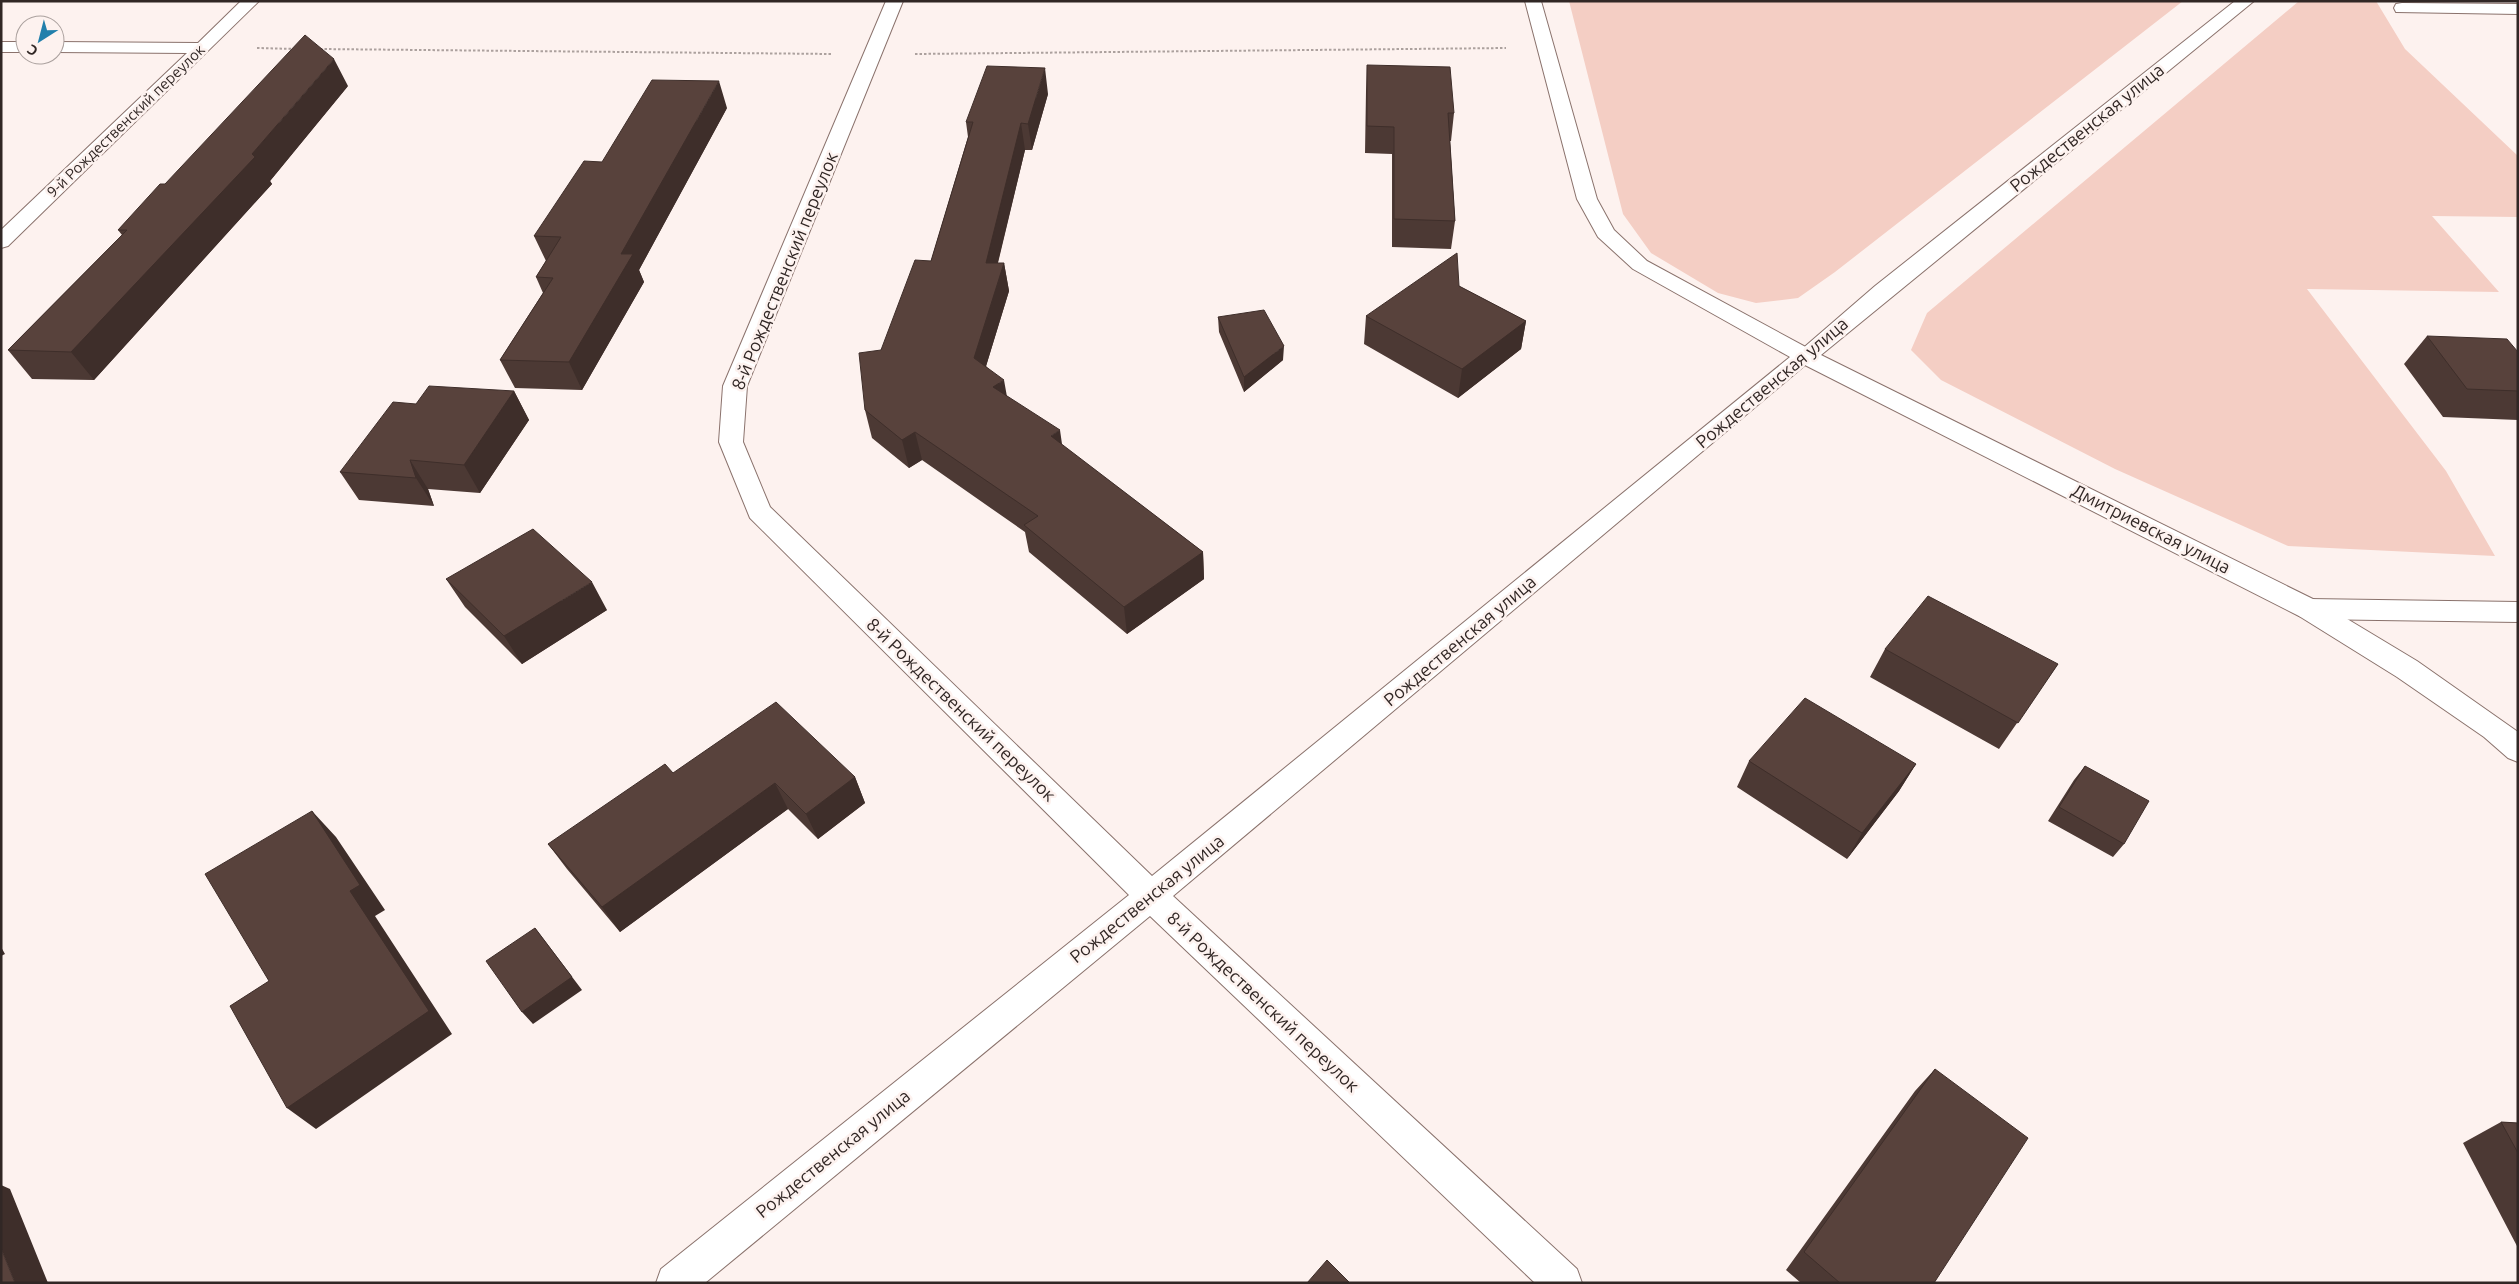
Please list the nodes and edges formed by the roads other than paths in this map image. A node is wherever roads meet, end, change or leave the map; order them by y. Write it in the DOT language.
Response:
graph roads {
  1 [pos="251,1"];
  2 [pos="895,1"];
  3 [pos="1533,1"];
  4 [pos="2246,1"];
  5 [pos="2402,8"];
  6 [pos="2518,9"];
  7 [pos="1,46"];
  8 [pos="15,47"];
  9 [pos="65,47"];
  10 [pos="201,48"];
  11 [pos="1,242"];
  12 [pos="1805,356"];
  13 [pos="2309,608"];
  14 [pos="2518,612"];
  15 [pos="2518,750"];
  16 [pos="1151,896"];
  17 [pos="675,1283"];
  18 [pos="1563,1283"];
  1 -- 10 [label="street, 9-й Рождественский переулок"];
  2 -- 16 [label="street, 8-й Рождественский переулок"];
  3 -- 12 [label="street, Дмитриевская улица"];
  4 -- 12 [label="street, Рождественская улица"];
  5 -- 6 [label="street"];
  7 -- 8 [label="street"];
  9 -- 10 [label="street"];
  10 -- 11 [label="street, 9-й Рождественский переулок"];
  12 -- 13 [label="street, Дмитриевская улица"];
  12 -- 16 [label="street, Рождественская улица"];
  13 -- 14 [label="street, Дмитриевская улица"];
  13 -- 15 [label="street"];
  16 -- 17 [label="street, Рождественская улица"];
  16 -- 18 [label="street, 8-й Рождественский переулок"];
}
